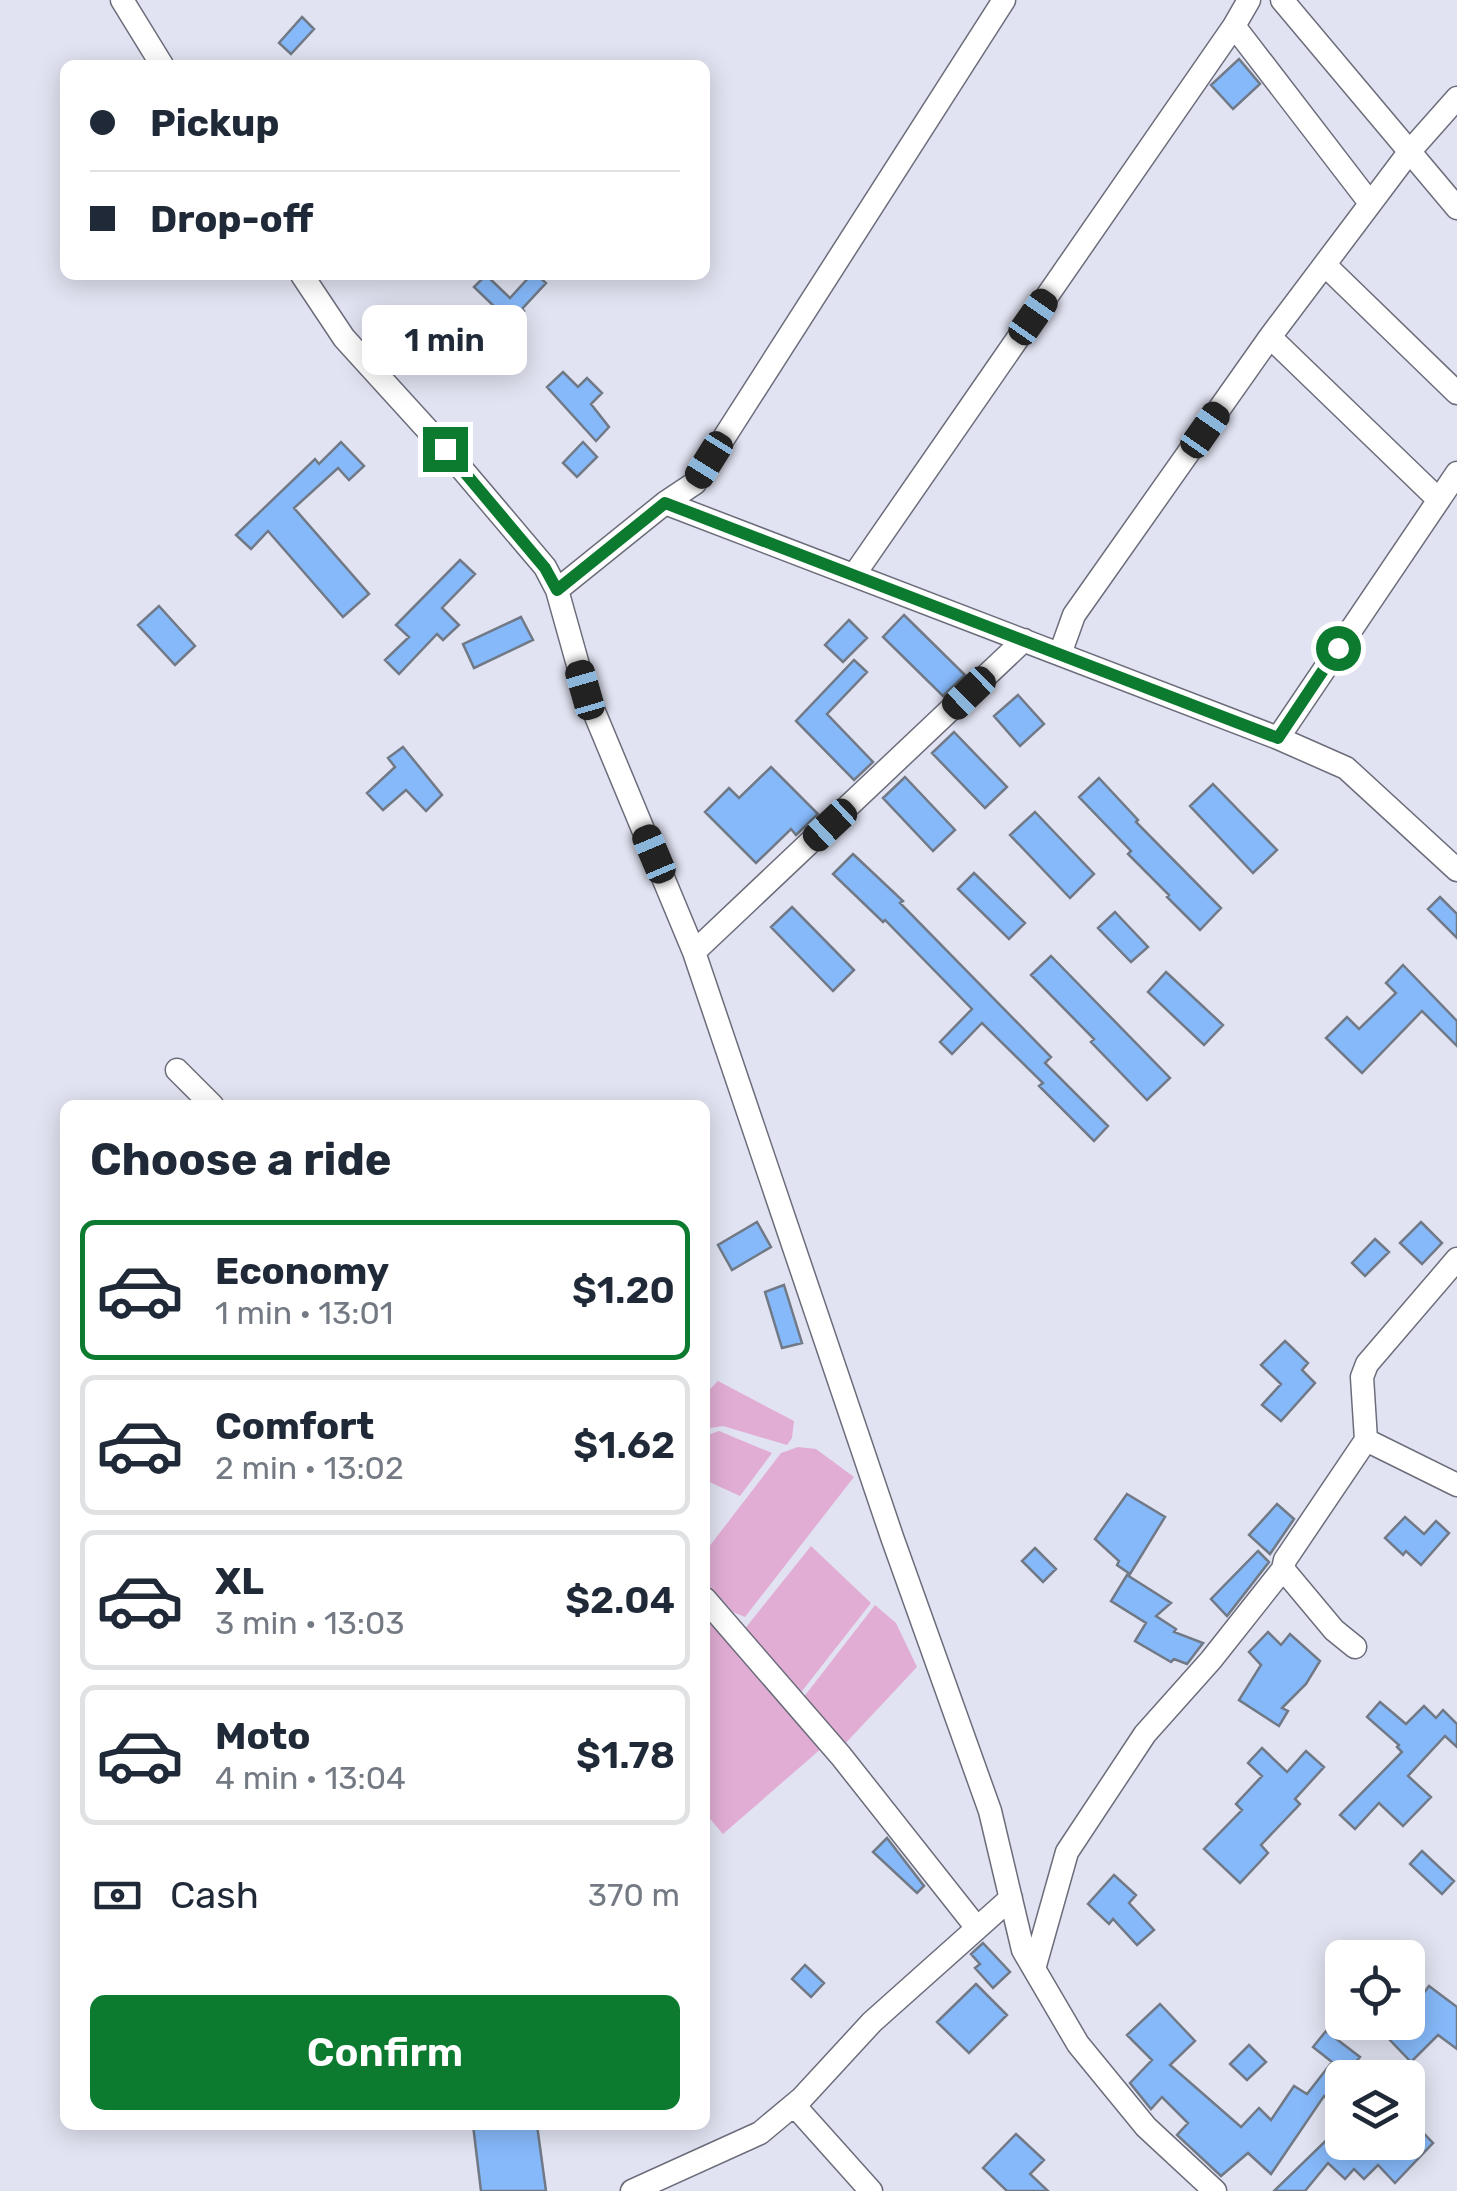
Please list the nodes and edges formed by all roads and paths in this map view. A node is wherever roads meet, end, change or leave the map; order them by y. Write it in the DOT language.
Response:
graph roads {
  1 [pos="122,0"];
  2 [pos="1004,0"];
  3 [pos="1248,0"];
  4 [pos="1282,0"];
  5 [pos="1234,26"];
  6 [pos="159,60"];
  7 [pos="1457,98"];
  8 [pos="1410,151"];
  9 [pos="1370,203"];
  10 [pos="1457,208"];
  11 [pos="1325,264"];
  12 [pos="305,280"];
  13 [pos="1270,337"];
  14 [pos="1457,393"];
  15 [pos="1457,473"];
  16 [pos="1439,500"];
  17 [pos="665,503"];
  18 [pos="854,576"];
  19 [pos="557,590"];
  20 [pos="1024,640"];
  21 [pos="1060,654"];
  22 [pos="1278,738"];
  23 [pos="1457,870"];
  24 [pos="694,952"];
  25 [pos="177,1070"];
  26 [pos="207,1100"];
  27 [pos="1457,1259"];
  28 [pos="1366,1440"];
  29 [pos="1457,1484"];
  30 [pos="1284,1569"];
  31 [pos="710,1606"];
  32 [pos="1356,1647"];
  33 [pos="1011,1898"];
  34 [pos="977,1928"];
  35 [pos="1034,1969"];
  36 [pos="794,2104"];
  37 [pos="632,2191"];
  38 [pos="871,2191"];
  39 [pos="1215,2191"];
  1 -- 6 [label="street"];
  2 -- 17 [label="street"];
  3 -- 5 [label="street"];
  4 -- 8 [label="street"];
  5 -- 9 [label="street"];
  5 -- 18 [label="street"];
  7 -- 8 [label="street"];
  8 -- 9 [label="street"];
  8 -- 10 [label="street"];
  9 -- 11 [label="street"];
  11 -- 13 [label="street"];
  11 -- 14 [label="street"];
  12 -- 19 [label="street"];
  13 -- 16 [label="street"];
  13 -- 21 [label="street"];
  15 -- 16 [label="street"];
  16 -- 22 [label="street"];
  17 -- 18 [label="street"];
  17 -- 19 [label="street"];
  18 -- 20 [label="street"];
  19 -- 24 [label="street"];
  20 -- 21 [label="street"];
  20 -- 24 [label="street"];
  21 -- 22 [label="street"];
  22 -- 23 [label="street"];
  24 -- 33 [label="street"];
  25 -- 26 [label="street"];
  27 -- 28 [label="street"];
  28 -- 29 [label="street"];
  28 -- 30 [label="street"];
  30 -- 32 [label="street"];
  30 -- 35 [label="street"];
  31 -- 34 [label="street"];
  33 -- 34 [label="street"];
  33 -- 35 [label="street"];
  34 -- 36 [label="street"];
  35 -- 39 [label="street"];
  36 -- 37 [label="street"];
  36 -- 38 [label="street"];
}
